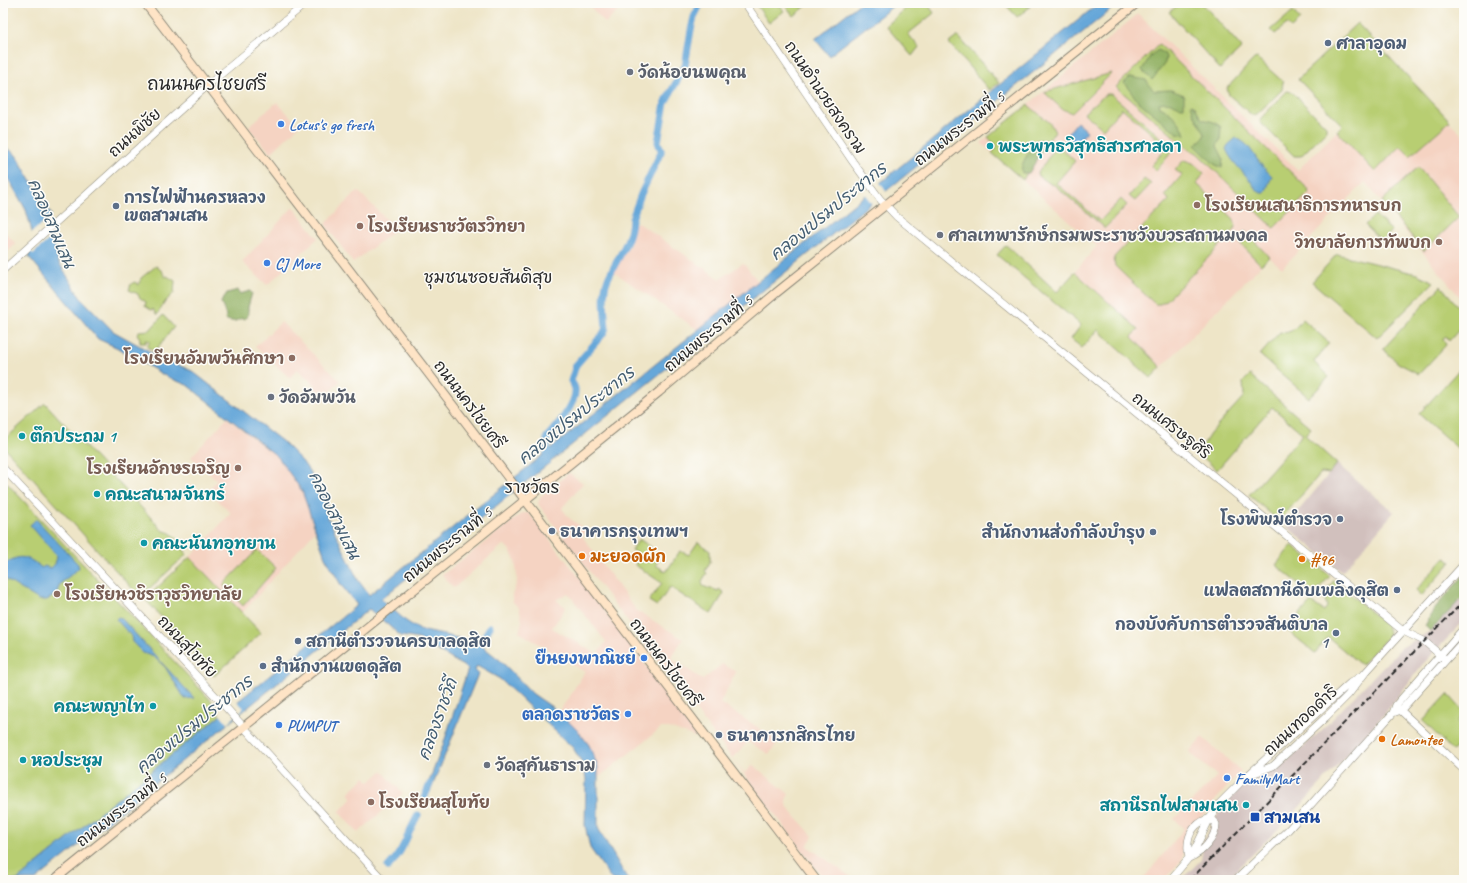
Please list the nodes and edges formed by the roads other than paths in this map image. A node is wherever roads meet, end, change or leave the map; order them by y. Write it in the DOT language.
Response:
graph roads {
  1 [pos="145,3"];
  2 [pos="306,3"];
  3 [pos="745,3"];
  4 [pos="1137,3"];
  5 [pos="208,85"];
  6 [pos="883,202"];
  7 [pos="3,270"];
  8 [pos="3,468"];
  9 [pos="524,501"];
  10 [pos="1464,564"];
  11 [pos="1464,628"];
  12 [pos="1403,631"];
  13 [pos="1464,640"];
  14 [pos="1439,654"];
  15 [pos="1446,660"];
  16 [pos="1398,708"];
  17 [pos="244,727"];
  18 [pos="1464,770"];
  19 [pos="1210,818"];
  20 [pos="1189,858"];
  21 [pos="54,880"];
  22 [pos="383,880"];
  23 [pos="816,880"];
  24 [pos="1170,880"];
  25 [pos="1236,880"];
  1 -- 5 [label="main road, ถนนนครไชยศรี"];
  2 -- 5 [label="street, ถนนพิชัย"];
  3 -- 6 [label="street, ถนนอำนวยสงคราม"];
  4 -- 6 [label="main road, ถนนพระรามที่ 5"];
  5 -- 7 [label="street, ถนนพิชัย"];
  5 -- 9 [label="main road, ถนนนครไชยศรี"];
  6 -- 9 [label="main road, ถนนพระรามที่ 5"];
  6 -- 12 [label="street, ถนนเศรษฐศิริ"];
  8 -- 17 [label="street, ถนนสุโขทัย"];
  9 -- 17 [label="main road, ถนนพระรามที่ 5"];
  9 -- 23 [label="main road, ถนนนครไชยศรี"];
  10 -- 12 [label="street, ถนนเทอดดำริ"];
  11 -- 14 [label="street"];
  12 -- 14 [label="street, ถนนเศรษฐศิริ"];
  12 -- 19 [label="street, ถนนเทอดดำริ"];
  13 -- 15 [label="street"];
  14 -- 15 [label="street, ถนนเศรษฐศิริ"];
  14 -- 16 [label="street"];
  15 -- 16 [label="street"];
  16 -- 18 [label="street"];
  16 -- 25 [label="street"];
  17 -- 21 [label="main road, ถนนพระรามที่ 5"];
  17 -- 22 [label="street, ถนนสุโขทัย"];
  19 -- 20 [label="street, ถนนเทอดดำริ"];
  19 -- 20 [label="street"];
  19 -- 20 [label="street"];
  20 -- 24 [label="street, ถนนเทอดดำริ"];
}
